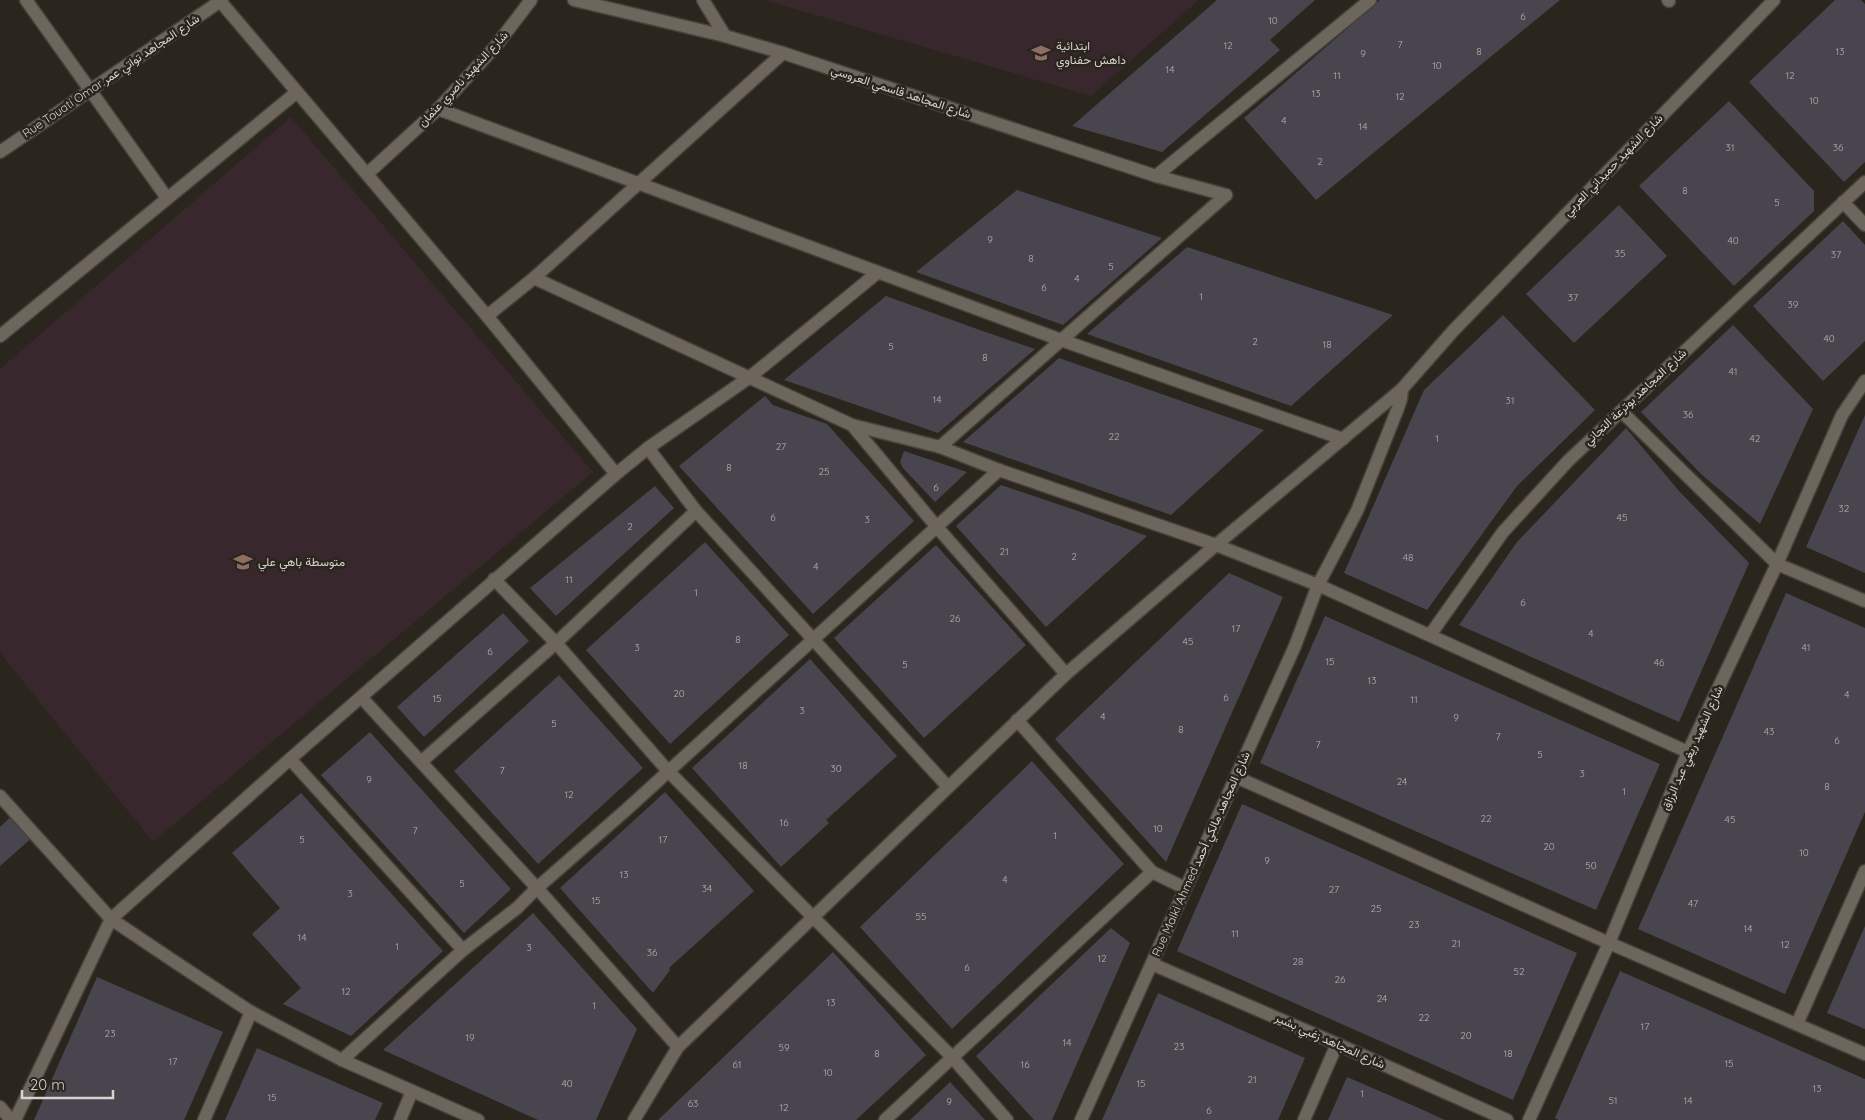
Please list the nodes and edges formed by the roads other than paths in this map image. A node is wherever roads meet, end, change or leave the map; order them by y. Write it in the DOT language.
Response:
graph roads {
  1 [pos="26,0"];
  2 [pos="531,0"];
  3 [pos="574,0"];
  4 [pos="703,0"];
  5 [pos="1370,0"];
  6 [pos="1774,0"];
  7 [pos="221,1"];
  8 [pos="725,36"];
  9 [pos="783,53"];
  10 [pos="90,90"];
  11 [pos="297,92"];
  12 [pos="438,110"];
  13 [pos="0,152"];
  14 [pos="367,174"];
  15 [pos="1156,176"];
  16 [pos="1865,182"];
  17 [pos="636,184"];
  18 [pos="167,198"];
  19 [pos="1843,202"];
  20 [pos="1865,225"];
  21 [pos="877,273"];
  22 [pos="534,278"];
  23 [pos="487,316"];
  24 [pos="0,336"];
  25 [pos="1061,340"];
  26 [pos="750,378"];
  27 [pos="1864,382"];
  28 [pos="1402,389"];
  29 [pos="1621,410"];
  30 [pos="852,425"];
  31 [pos="1343,439"];
  32 [pos="940,447"];
  33 [pos="648,448"];
  34 [pos="999,470"];
  35 [pos="616,474"];
  36 [pos="696,511"];
  37 [pos="936,526"];
  38 [pos="1216,545"];
  39 [pos="1777,564"];
  40 [pos="494,579"];
  41 [pos="1318,585"];
  42 [pos="1865,601"];
  43 [pos="1430,635"];
  44 [pos="814,639"];
  45 [pos="556,643"];
  46 [pos="1066,674"];
  47 [pos="361,696"];
  48 [pos="1017,720"];
  49 [pos="1688,752"];
  50 [pos="290,759"];
  51 [pos="421,762"];
  52 [pos="668,771"];
  53 [pos="1236,777"];
  54 [pos="948,787"];
  55 [pos="0,796"];
  56 [pos="5,812"];
  57 [pos="1865,871"];
  58 [pos="1152,872"];
  59 [pos="537,888"];
  60 [pos="1185,888"];
  61 [pos="812,916"];
  62 [pos="111,919"];
  63 [pos="1609,944"];
  64 [pos="463,950"];
  65 [pos="1152,964"];
  66 [pos="251,1012"];
  67 [pos="1797,1024"];
  68 [pos="1337,1044"];
  69 [pos="678,1047"];
  70 [pos="1865,1054"];
  71 [pos="952,1057"];
  72 [pos="342,1060"];
  73 [pos="412,1091"];
  74 [pos="0,1107"];
  75 [pos="13,1120"];
  76 [pos="204,1120"];
  77 [pos="400,1120"];
  78 [pos="478,1120"];
  79 [pos="634,1120"];
  80 [pos="885,1120"];
  81 [pos="1007,1120"];
  82 [pos="1081,1120"];
  83 [pos="1304,1120"];
  84 [pos="1507,1120"];
  85 [pos="1529,1120"];
  1 -- 10 [label="street"];
  2 -- 12 [label="street, شارع الشهيد ناصري عثمان"];
  3 -- 8 [label="street, شارع المجاهد قاسمي العروسي"];
  4 -- 8 [label="street"];
  5 -- 15 [label="street"];
  6 -- 28 [label="street, شارع الشهيد حميداني العربي"];
  7 -- 10 [label="street, Rue Touati Omar,شارع المجاهد تواتي عمر"];
  7 -- 11 [label="street"];
  8 -- 9 [label="street, شارع المجاهد قاسمي العروسي"];
  9 -- 15 [label="street, شارع المجاهد قاسمي العروسي"];
  9 -- 17 [label="street"];
  10 -- 13 [label="street, Rue Touati Omar,شارع المجاهد تواتي عمر"];
  10 -- 18 [label="street"];
  11 -- 14 [label="street"];
  11 -- 18 [label="street"];
  12 -- 14 [label="street, شارع الشهيد ناصري عثمان"];
  12 -- 17 [label="street"];
  14 -- 23 [label="street"];
  15 -- 25 [label="street, شارع المجاهد قاسمي العروسي"];
  16 -- 19 [label="street, شارع المجاهد بوترعة التجاني"];
  17 -- 21 [label="street"];
  17 -- 22 [label="street"];
  18 -- 24 [label="street"];
  19 -- 20 [label="street"];
  19 -- 29 [label="street, شارع المجاهد بوترعة التجاني"];
  21 -- 25 [label="street"];
  21 -- 26 [label="street"];
  22 -- 23 [label="street"];
  22 -- 26 [label="street"];
  23 -- 35 [label="street"];
  25 -- 31 [label="street"];
  25 -- 32 [label="street"];
  26 -- 30 [label="street"];
  26 -- 33 [label="street"];
  27 -- 39 [label="street, شارع الشهيد ريغي عبد الرزاق"];
  28 -- 31 [label="street, شارع الشهيد حميداني العربي"];
  28 -- 41 [label="street, Rue Malki Ahmed,شارع المجاهد مالكي أحمد"];
  29 -- 39 [label="street"];
  29 -- 43 [label="street, شارع المجاهد بوترعة التجاني"];
  30 -- 32 [label="street"];
  30 -- 37 [label="street"];
  31 -- 38 [label="street, شارع الشهيد حميداني العربي"];
  32 -- 34 [label="street"];
  33 -- 35 [label="street"];
  33 -- 36 [label="street"];
  34 -- 37 [label="street"];
  34 -- 38 [label="street"];
  35 -- 40 [label="street"];
  36 -- 44 [label="street"];
  36 -- 45 [label="street"];
  37 -- 44 [label="street"];
  37 -- 46 [label="street"];
  38 -- 41 [label="street"];
  38 -- 46 [label="street, شارع الشهيد حميداني العربي"];
  39 -- 42 [label="street"];
  39 -- 49 [label="street, شارع الشهيد ريغي عبد الرزاق"];
  40 -- 45 [label="street"];
  40 -- 47 [label="street"];
  41 -- 43 [label="street"];
  41 -- 53 [label="street, Rue Malki Ahmed,شارع المجاهد مالكي أحمد"];
  43 -- 49 [label="street"];
  44 -- 52 [label="street"];
  44 -- 54 [label="street"];
  45 -- 51 [label="street"];
  45 -- 52 [label="street"];
  46 -- 48 [label="street, شارع الشهيد حميداني العربي"];
  47 -- 50 [label="street"];
  47 -- 51 [label="street"];
  48 -- 54 [label="street, شارع الشهيد حميداني العربي"];
  48 -- 58 [label="street"];
  49 -- 63 [label="street, شارع الشهيد ريغي عبد الرزاق"];
  50 -- 62 [label="street"];
  50 -- 64 [label="street"];
  51 -- 59 [label="street"];
  52 -- 59 [label="street"];
  52 -- 61 [label="street"];
  53 -- 60 [label="street, Rue Malki Ahmed,شارع المجاهد مالكي أحمد"];
  53 -- 63 [label="street"];
  54 -- 61 [label="street, شارع الشهيد حميداني العربي"];
  55 -- 56 [label="street"];
  56 -- 62 [label="street"];
  57 -- 67 [label="street"];
  58 -- 60 [label="street"];
  58 -- 71 [label="street"];
  59 -- 64 [label="street"];
  59 -- 69 [label="street"];
  60 -- 65 [label="street, Rue Malki Ahmed,شارع المجاهد مالكي أحمد"];
  61 -- 69 [label="street, شارع الشهيد حميداني العربي"];
  61 -- 71 [label="street"];
  62 -- 66 [label="street"];
  62 -- 75 [label="street"];
  63 -- 67 [label="street"];
  63 -- 85 [label="street, شارع الشهيد ريغي عبد الرزاق"];
  64 -- 72 [label="street"];
  65 -- 68 [label="street, شارع المجاهد زغبي بشير"];
  65 -- 82 [label="street, Rue Malki Ahmed,شارع المجاهد مالكي أحمد"];
  66 -- 72 [label="street"];
  66 -- 76 [label="street"];
  67 -- 70 [label="street"];
  68 -- 83 [label="street"];
  68 -- 84 [label="street, شارع المجاهد زغبي بشير"];
  69 -- 79 [label="street, شارع الشهيد حميداني العربي"];
  71 -- 80 [label="street"];
  71 -- 81 [label="street"];
  72 -- 73 [label="street"];
  73 -- 77 [label="street"];
  73 -- 78 [label="street"];
  74 -- 75 [label="street"];
}
